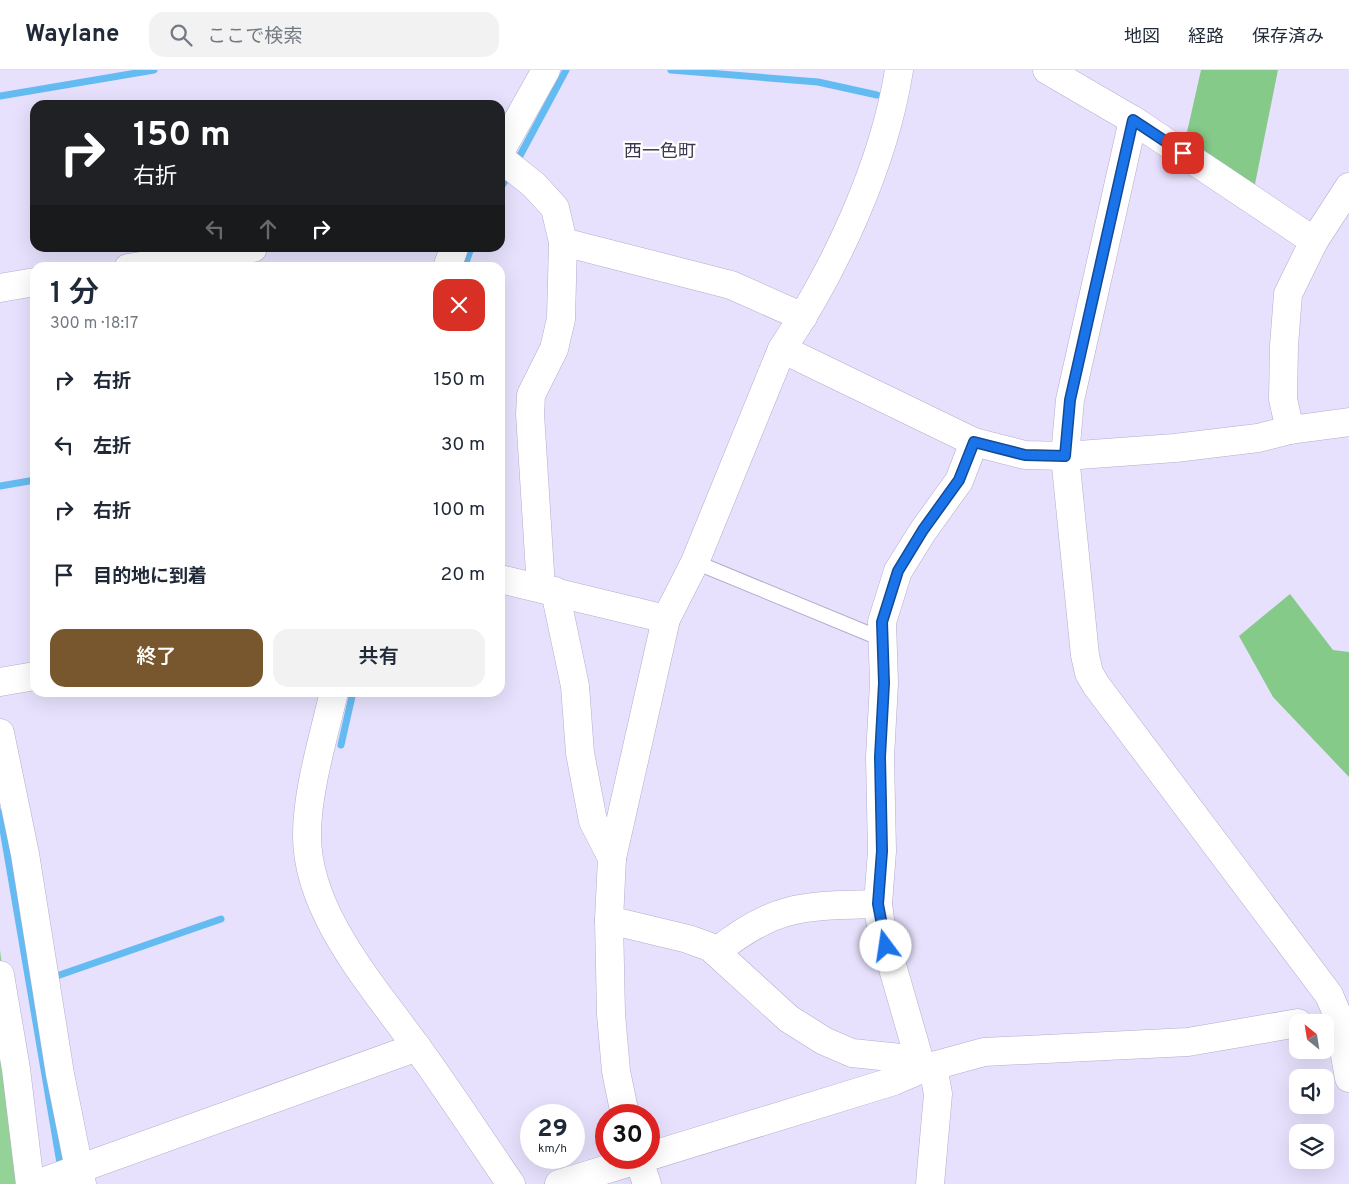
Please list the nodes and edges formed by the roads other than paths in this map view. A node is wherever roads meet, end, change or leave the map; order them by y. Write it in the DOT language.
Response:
graph roads {
  1 [pos="546,70"];
  2 [pos="899,70"];
  3 [pos="1047,70"];
  4 [pos="1133,120"];
  5 [pos="505,143"];
  6 [pos="505,162"];
  7 [pos="1349,187"];
  8 [pos="1314,241"];
  9 [pos="563,242"];
  10 [pos="227,252"];
  11 [pos="165,262"];
  12 [pos="30,283"];
  13 [pos="0,288"];
  14 [pos="803,317"];
  15 [pos="782,349"];
  16 [pos="1349,422"];
  17 [pos="1290,430"];
  18 [pos="974,442"];
  19 [pos="1065,456"];
  20 [pos="695,562"];
  21 [pos="505,580"];
  22 [pos="548,590"];
  23 [pos="666,619"];
  24 [pos="882,635"];
  25 [pos="30,677"];
  26 [pos="0,682"];
  27 [pos="333,697"];
  28 [pos="0,733"];
  29 [pos="612,858"];
  30 [pos="878,904"];
  31 [pos="609,920"];
  32 [pos="716,952"];
  33 [pos="0,975"];
  34 [pos="1343,1013"];
  35 [pos="1289,1025"];
  36 [pos="417,1047"];
  37 [pos="925,1065"];
  38 [pos="1349,1078"];
  39 [pos="623,1104"];
  40 [pos="660,1161"];
  41 [pos="631,1169"];
  42 [pos="81,1177"];
  43 [pos="37,1183"];
  44 [pos="511,1184"];
  45 [pos="559,1184"];
  46 [pos="930,1184"];
  1 -- 5 [label="street"];
  2 -- 14 [label="street"];
  3 -- 4 [label="street"];
  4 -- 8 [label="street"];
  4 -- 19 [label="street"];
  6 -- 9 [label="street"];
  7 -- 8 [label="street"];
  8 -- 17 [label="street"];
  9 -- 14 [label="street"];
  9 -- 22 [label="street"];
  10 -- 11 [label="street"];
  12 -- 13 [label="street"];
  14 -- 15 [label="street"];
  15 -- 18 [label="street"];
  15 -- 20 [label="street"];
  16 -- 17 [label="street"];
  17 -- 19 [label="street"];
  18 -- 19 [label="street"];
  18 -- 24 [label="street"];
  19 -- 34 [label="street"];
  20 -- 23 [label="street"];
  20 -- 24 [label="lane"];
  21 -- 22 [label="street"];
  22 -- 23 [label="street"];
  22 -- 29 [label="street"];
  23 -- 29 [label="street"];
  24 -- 30 [label="street"];
  25 -- 26 [label="street"];
  27 -- 36 [label="street"];
  28 -- 42 [label="street"];
  29 -- 31 [label="street"];
  30 -- 32 [label="street"];
  30 -- 37 [label="street"];
  31 -- 32 [label="street"];
  31 -- 39 [label="street"];
  32 -- 37 [label="street"];
  33 -- 43 [label="street"];
  34 -- 38 [label="street"];
  35 -- 37 [label="street"];
  36 -- 42 [label="street"];
  36 -- 44 [label="street"];
  37 -- 40 [label="street"];
  37 -- 46 [label="street"];
  41 -- 45 [label="street"];
  42 -- 43 [label="street"];
}
